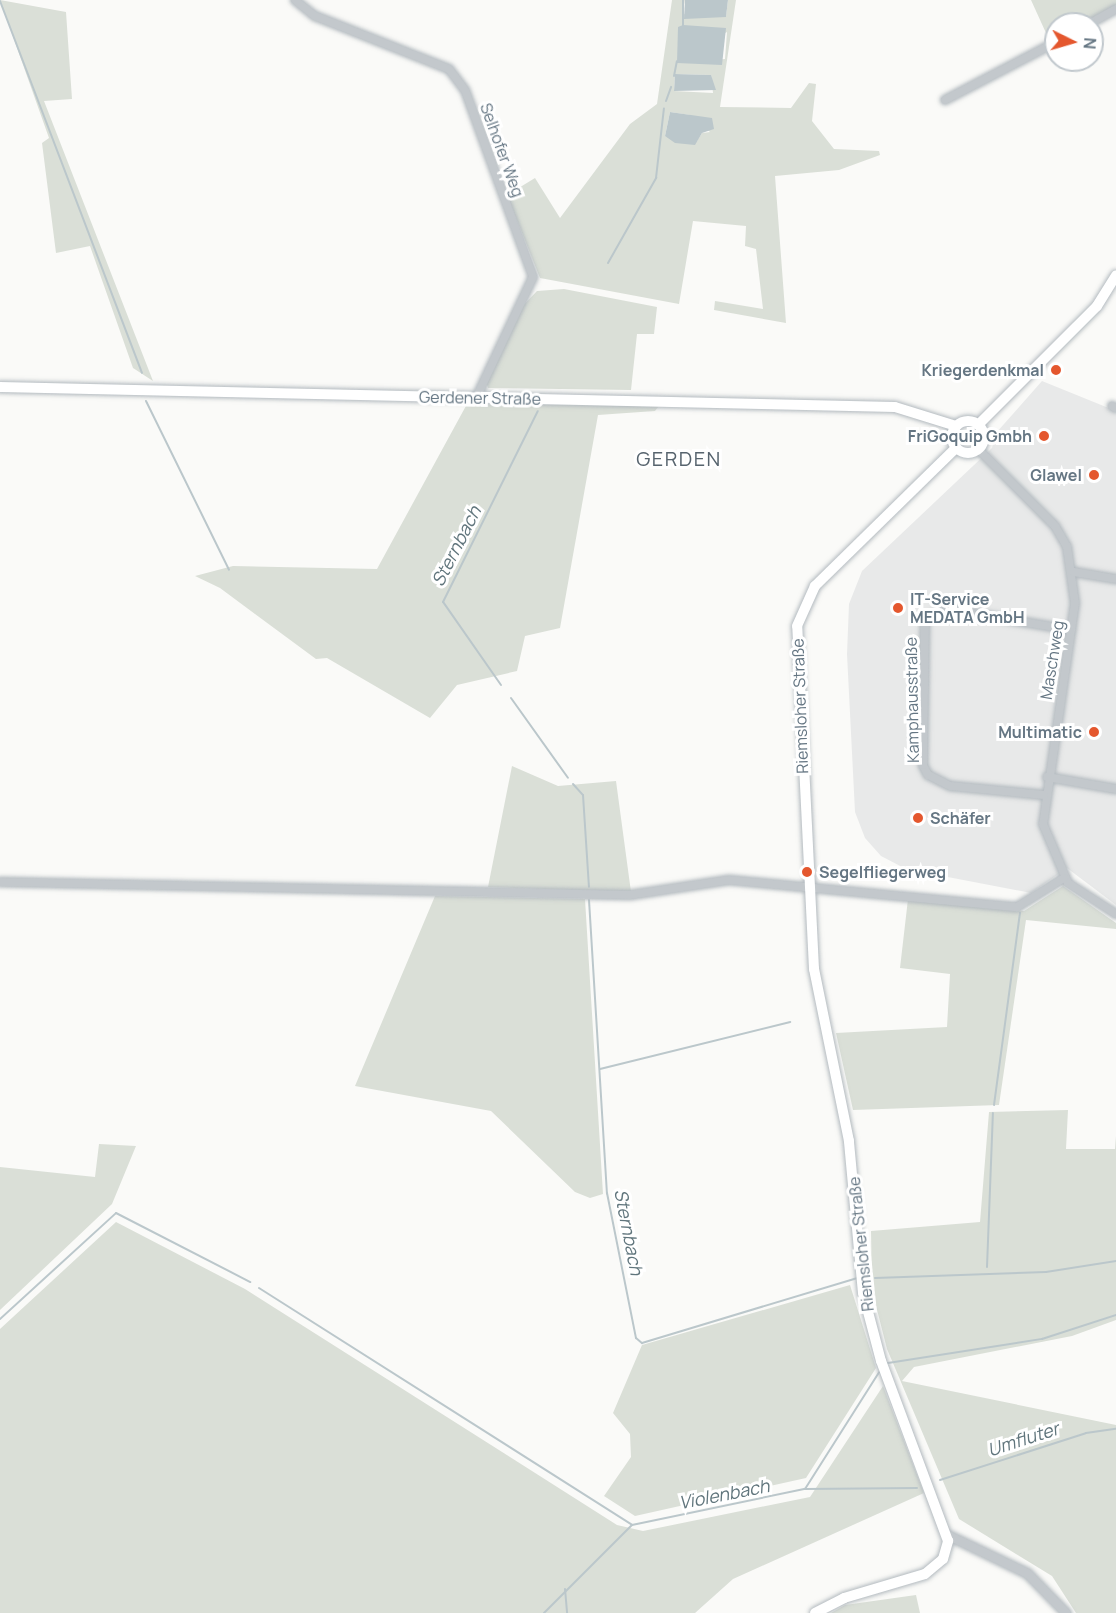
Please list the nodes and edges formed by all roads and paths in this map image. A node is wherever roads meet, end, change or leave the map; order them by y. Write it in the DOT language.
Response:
graph roads {
  1 [pos="295,0"];
  2 [pos="1044,48"];
  3 [pos="945,100"];
  4 [pos="1116,275"];
  5 [pos="0,387"];
  6 [pos="476,398"];
  7 [pos="978,424"];
  8 [pos="956,426"];
  9 [pos="956,448"];
  10 [pos="978,449"];
  11 [pos="1074,572"];
  12 [pos="1116,579"];
  13 [pos="1071,630"];
  14 [pos="1047,777"];
  15 [pos="1116,789"];
  16 [pos="1044,795"];
  17 [pos="1064,878"];
  18 [pos="0,882"];
  19 [pos="808,884"];
  20 [pos="1116,914"];
  21 [pos="948,1534"];
  22 [pos="815,1613"];
  23 [pos="1066,1613"];
  1 -- 6 [label="street, Selhofer Weg"];
  2 -- 3 [label="street"];
  4 -- 7 [label="main road"];
  5 -- 6 [label="main road, Gerdener Straße"];
  6 -- 8 [label="main road, Gerdener Straße"];
  7 -- 8 [label="main road"];
  7 -- 10 [label="main road"];
  8 -- 9 [label="main road"];
  9 -- 10 [label="main road"];
  9 -- 19 [label="main road, Riemsloher Straße"];
  10 -- 11 [label="street, Maschweg"];
  11 -- 12 [label="street"];
  11 -- 13 [label="street, Maschweg"];
  13 -- 14 [label="street, Maschweg"];
  13 -- 16 [label="street, Kamphausstraße"];
  14 -- 15 [label="street"];
  14 -- 16 [label="street, Maschweg"];
  16 -- 17 [label="street, Maschweg"];
  17 -- 19 [label="street"];
  17 -- 20 [label="street, Maschweg"];
  18 -- 19 [label="street"];
  19 -- 21 [label="main road, Riemsloher Straße"];
  21 -- 22 [label="main road"];
  21 -- 23 [label="street"];
}
